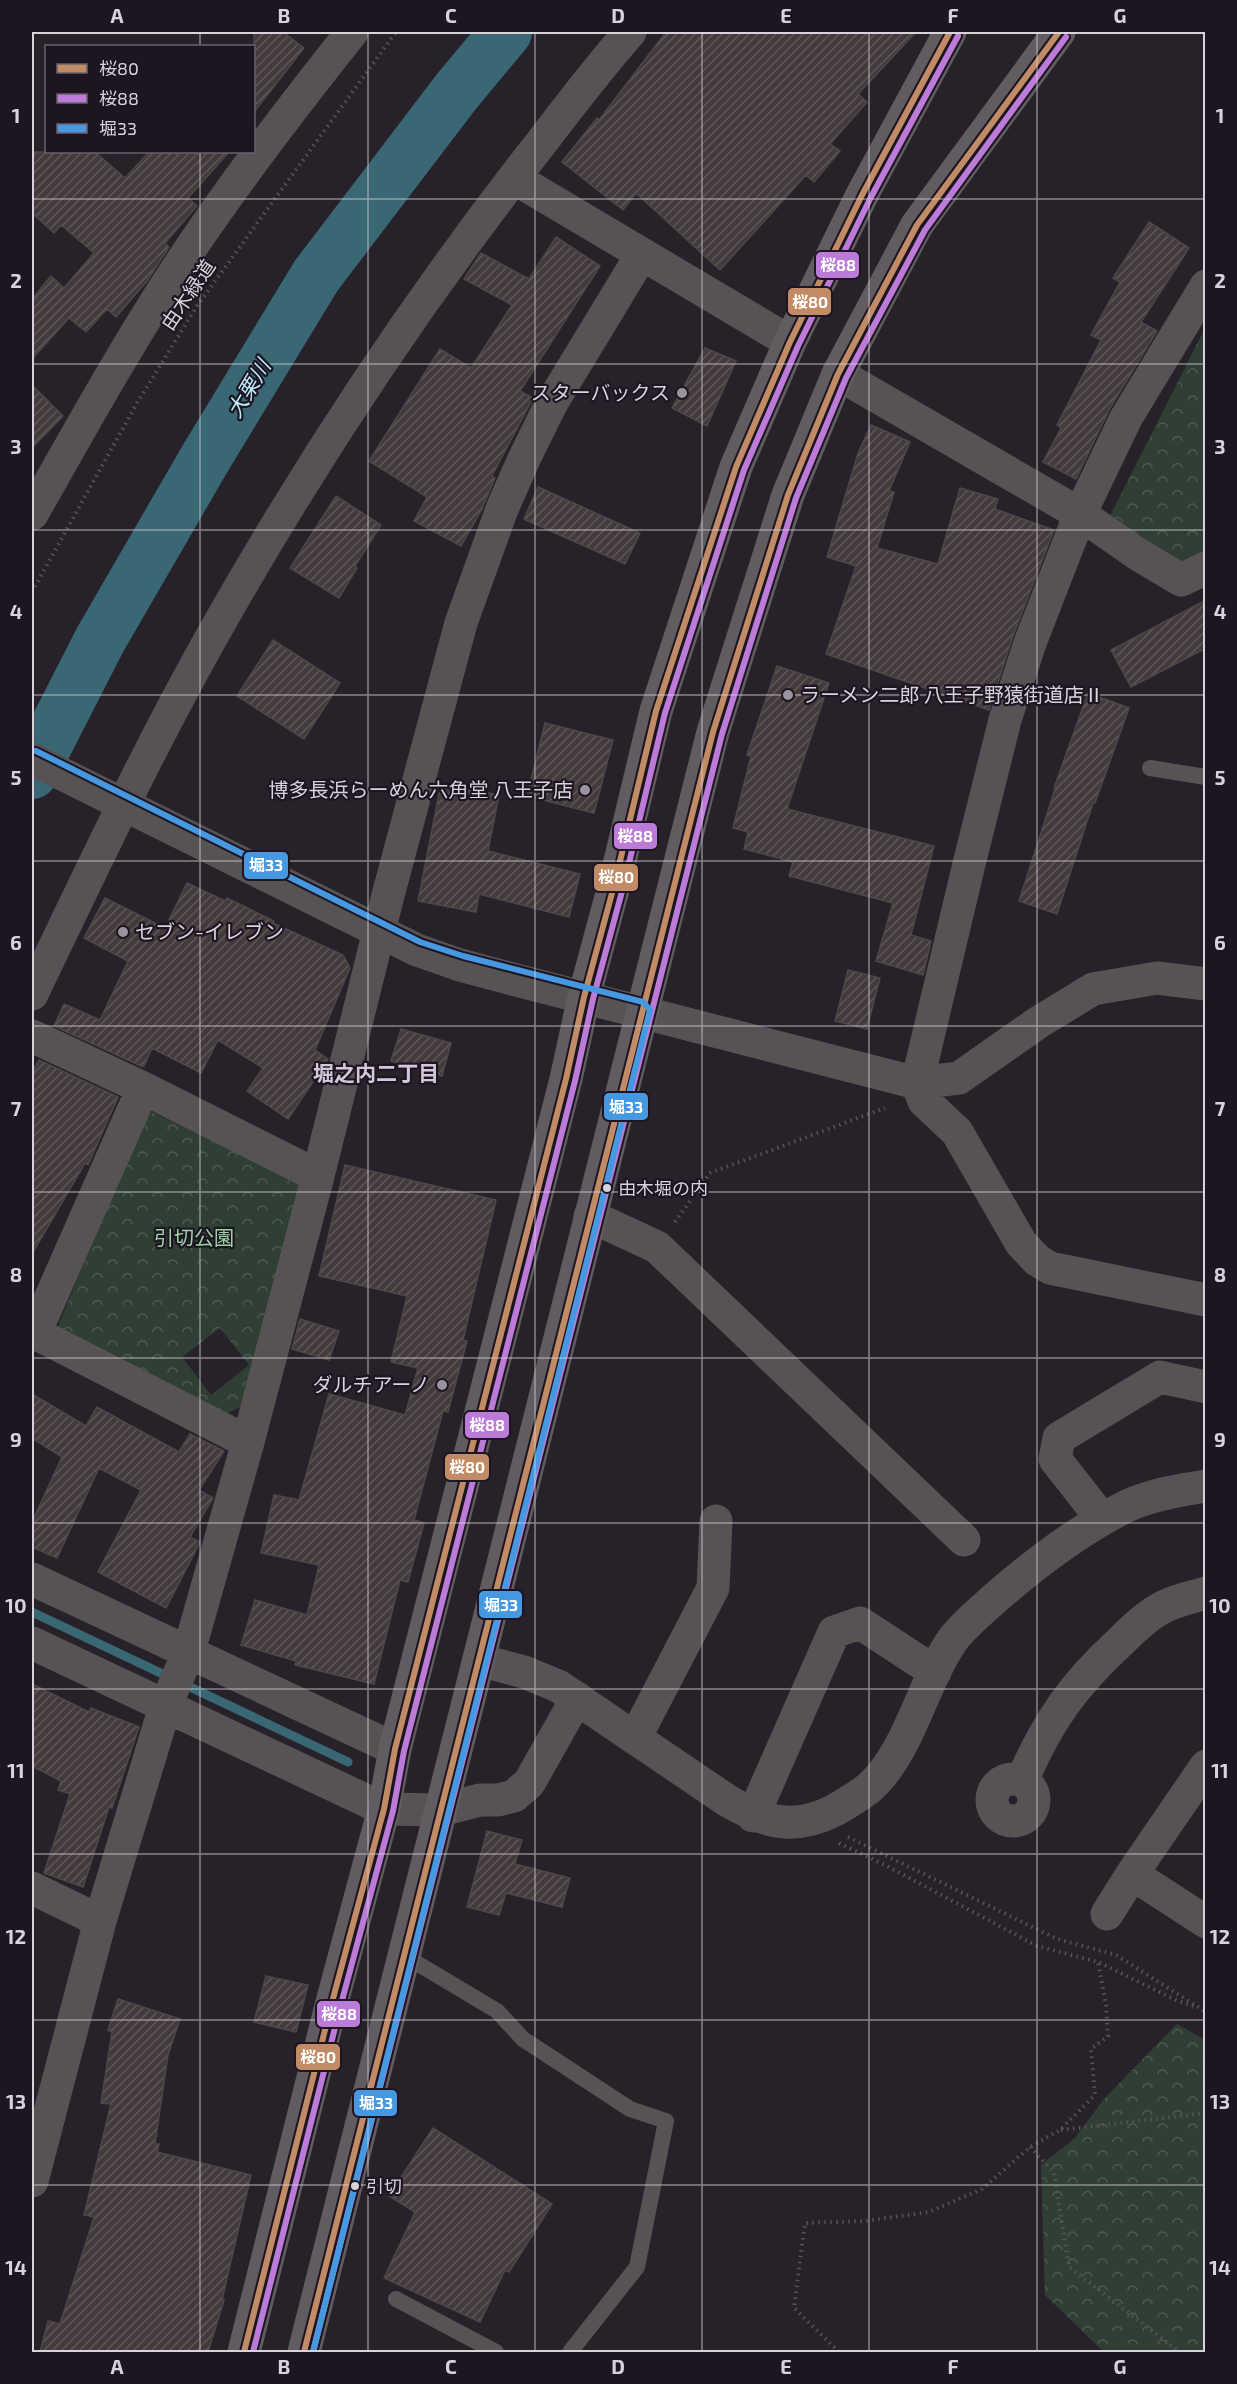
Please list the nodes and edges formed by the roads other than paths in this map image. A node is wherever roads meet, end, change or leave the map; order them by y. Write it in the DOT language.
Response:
graph roads {
  1 [pos="630,32"];
  2 [pos="950,32"];
  3 [pos="1059,32"];
  4 [pos="340,36"];
  5 [pos="514,178"];
  6 [pos="642,254"];
  7 [pos="1206,286"];
  8 [pos="790,342"];
  9 [pos="838,374"];
  10 [pos="32,514"];
  11 [pos="1080,514"];
  12 [pos="1206,568"];
  13 [pos="32,759"];
  14 [pos="1150,768"];
  15 [pos="1206,777"];
  16 [pos="112,798"];
  17 [pos="379,932"];
  18 [pos="1206,984"];
  19 [pos="32,994"];
  20 [pos="584,997"];
  21 [pos="641,1011"];
  22 [pos="32,1036"];
  23 [pos="143,1088"];
  24 [pos="921,1092"];
  25 [pos="318,1176"];
  26 [pos="590,1216"];
  27 [pos="1206,1300"];
  28 [pos="1206,1387"];
  29 [pos="248,1442"];
  30 [pos="1206,1486"];
  31 [pos="1102,1520"];
  32 [pos="716,1521"];
  33 [pos="964,1540"];
  34 [pos="32,1579"];
  35 [pos="1206,1593"];
  36 [pos="32,1643"];
  37 [pos="189,1651"];
  38 [pos="479,1660"];
  39 [pos="935,1672"];
  40 [pos="576,1698"];
  41 [pos="165,1707"];
  42 [pos="635,1738"];
  43 [pos="395,1749"];
  44 [pos="1206,1766"];
  45 [pos="1022,1781"];
  46 [pos="384,1809"];
  47 [pos="441,1810"];
  48 [pos="753,1816"];
  49 [pos="1132,1874"];
  50 [pos="32,1888"];
  51 [pos="1107,1914"];
  52 [pos="100,1921"];
  53 [pos="1206,1922"];
  54 [pos="405,1956"];
  55 [pos="32,2181"];
  56 [pos="396,2299"];
  57 [pos="244,2352"];
  58 [pos="304,2352"];
  59 [pos="496,2352"];
  60 [pos="570,2352"];
  1 -- 5 [label="street"];
  2 -- 8 [label="main road"];
  3 -- 9 [label="main road"];
  4 -- 10 [label="street"];
  5 -- 6 [label="street"];
  5 -- 16 [label="street"];
  6 -- 8 [label="street"];
  6 -- 17 [label="street"];
  7 -- 11 [label="street"];
  8 -- 20 [label="main road"];
  9 -- 11 [label="street"];
  9 -- 21 [label="main road"];
  11 -- 12 [label="street"];
  11 -- 24 [label="street"];
  13 -- 16 [label="street"];
  14 -- 15 [label="lane"];
  16 -- 17 [label="street"];
  16 -- 19 [label="street"];
  17 -- 20 [label="street"];
  17 -- 25 [label="street"];
  18 -- 24 [label="street"];
  20 -- 21 [label="street"];
  20 -- 43 [label="main road"];
  21 -- 24 [label="street"];
  21 -- 26 [label="main road"];
  22 -- 23 [label="street"];
  23 -- 25 [label="street"];
  23 -- 29 [label="street"];
  24 -- 27 [label="street"];
  25 -- 29 [label="street"];
  26 -- 33 [label="street"];
  26 -- 38 [label="main road"];
  28 -- 31 [label="street"];
  29 -- 37 [label="street"];
  30 -- 31 [label="street"];
  31 -- 39 [label="street"];
  32 -- 42 [label="street"];
  34 -- 37 [label="street"];
  35 -- 45 [label="street"];
  36 -- 41 [label="street"];
  37 -- 41 [label="street"];
  37 -- 43 [label="street"];
  38 -- 40 [label="street"];
  38 -- 47 [label="main road"];
  39 -- 48 [label="street"];
  39 -- 48 [label="street"];
  40 -- 42 [label="street"];
  40 -- 47 [label="street"];
  41 -- 46 [label="street"];
  41 -- 52 [label="street"];
  42 -- 48 [label="street"];
  43 -- 46 [label="main road"];
  44 -- 49 [label="street"];
  46 -- 47 [label="street"];
  46 -- 57 [label="main road"];
  47 -- 54 [label="main road"];
  49 -- 51 [label="street"];
  49 -- 53 [label="street"];
  50 -- 52 [label="street"];
  52 -- 55 [label="street"];
  54 -- 58 [label="main road"];
  54 -- 60 [label="lane"];
  56 -- 59 [label="lane"];
}
